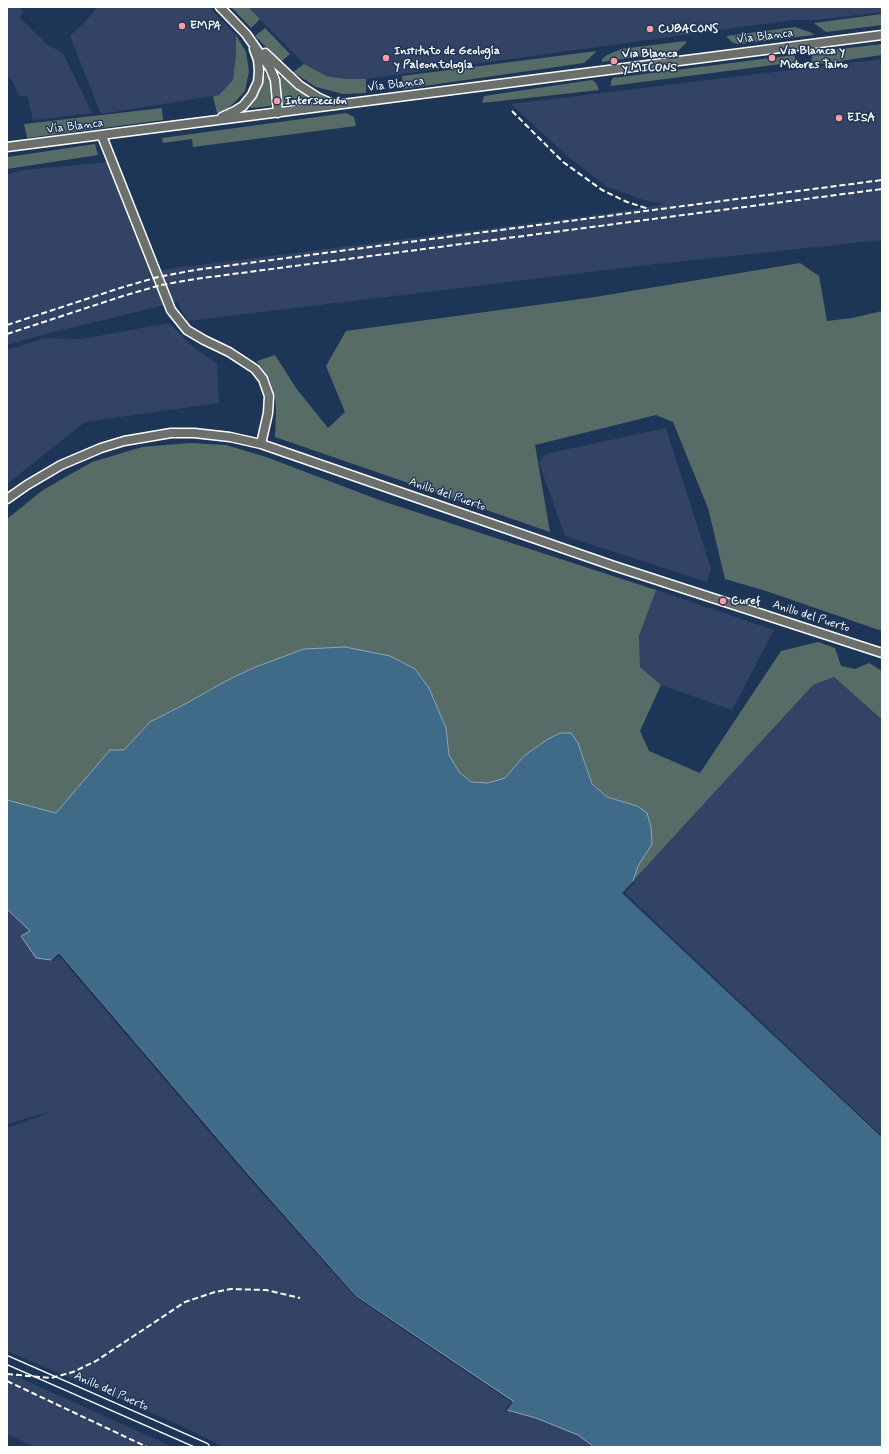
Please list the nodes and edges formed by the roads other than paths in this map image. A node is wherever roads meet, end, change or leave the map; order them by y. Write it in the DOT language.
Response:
graph roads {
  1 [pos="220,7"];
  2 [pos="246,34"];
  3 [pos="882,35"];
  4 [pos="335,105"];
  5 [pos="278,113"];
  6 [pos="213,121"];
  7 [pos="102,136"];
  8 [pos="7,148"];
  9 [pos="261,444"];
  10 [pos="7,499"];
  11 [pos="882,653"];
  12 [pos="7,1360"];
  13 [pos="206,1447"];
  1 -- 2 [label="main road"];
  2 -- 4 [label="main road"];
  2 -- 5 [label="main road"];
  2 -- 6 [label="main road"];
  3 -- 4 [label="main road, Vía Blanca"];
  4 -- 5 [label="main road, Vía Blanca"];
  5 -- 6 [label="main road, Vía Blanca"];
  6 -- 7 [label="main road, Vía Blanca"];
  7 -- 8 [label="main road, Vía Blanca"];
  7 -- 9 [label="main road"];
  9 -- 10 [label="main road, Anillo del Puerto"];
  9 -- 11 [label="main road, Anillo del Puerto"];
  12 -- 13 [label="street, Anillo del Puerto"];
}
